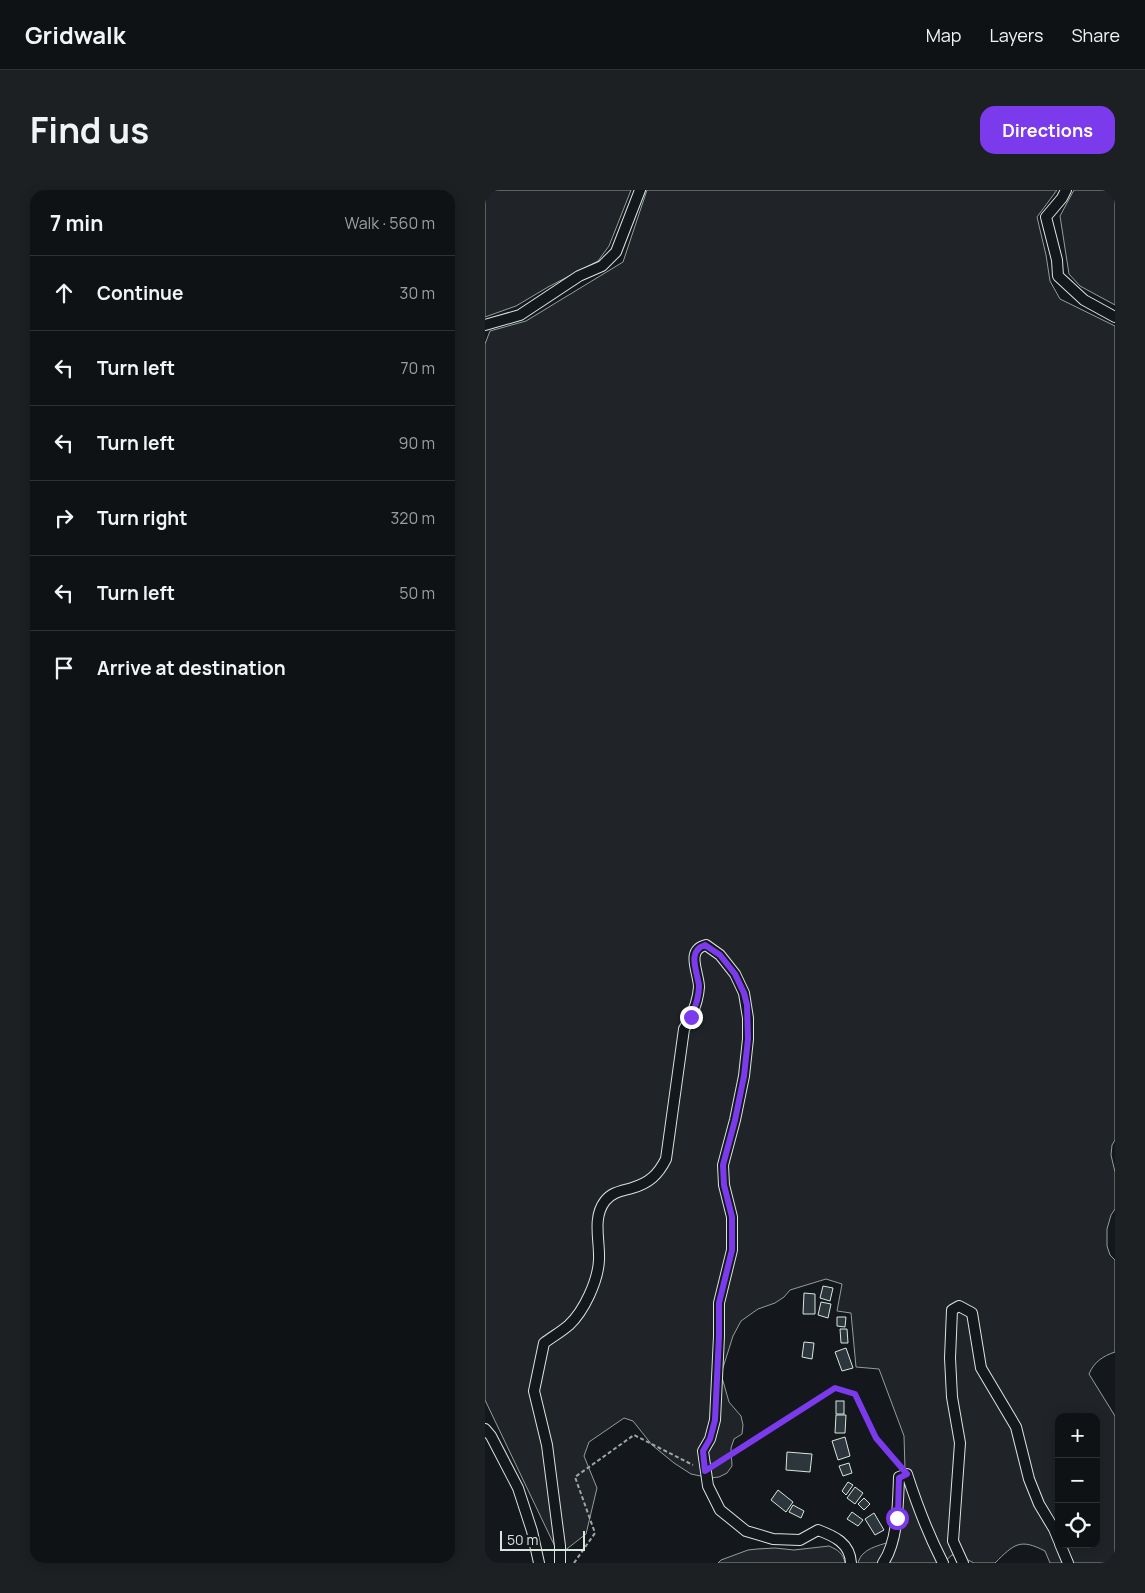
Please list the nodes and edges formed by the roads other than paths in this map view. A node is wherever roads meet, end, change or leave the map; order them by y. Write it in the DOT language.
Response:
graph roads {
  1 [pos="640,190"];
  2 [pos="1066,190"];
  3 [pos="1115,317"];
  4 [pos="485,325"];
  5 [pos="485,1429"];
  6 [pos="1055,1532"];
  7 [pos="1061,1548"];
  8 [pos="539,1563"];
  9 [pos="560,1563"];
  10 [pos="851,1563"];
  11 [pos="883,1563"];
  12 [pos="943,1563"];
  13 [pos="963,1563"];
  14 [pos="1068,1563"];
  1 -- 4 [label="street"];
  2 -- 3 [label="street"];
  5 -- 8 [label="street"];
  6 -- 13 [label="street"];
  7 -- 14 [label="street"];
  9 -- 10 [label="street"];
  11 -- 12 [label="street"];
}
